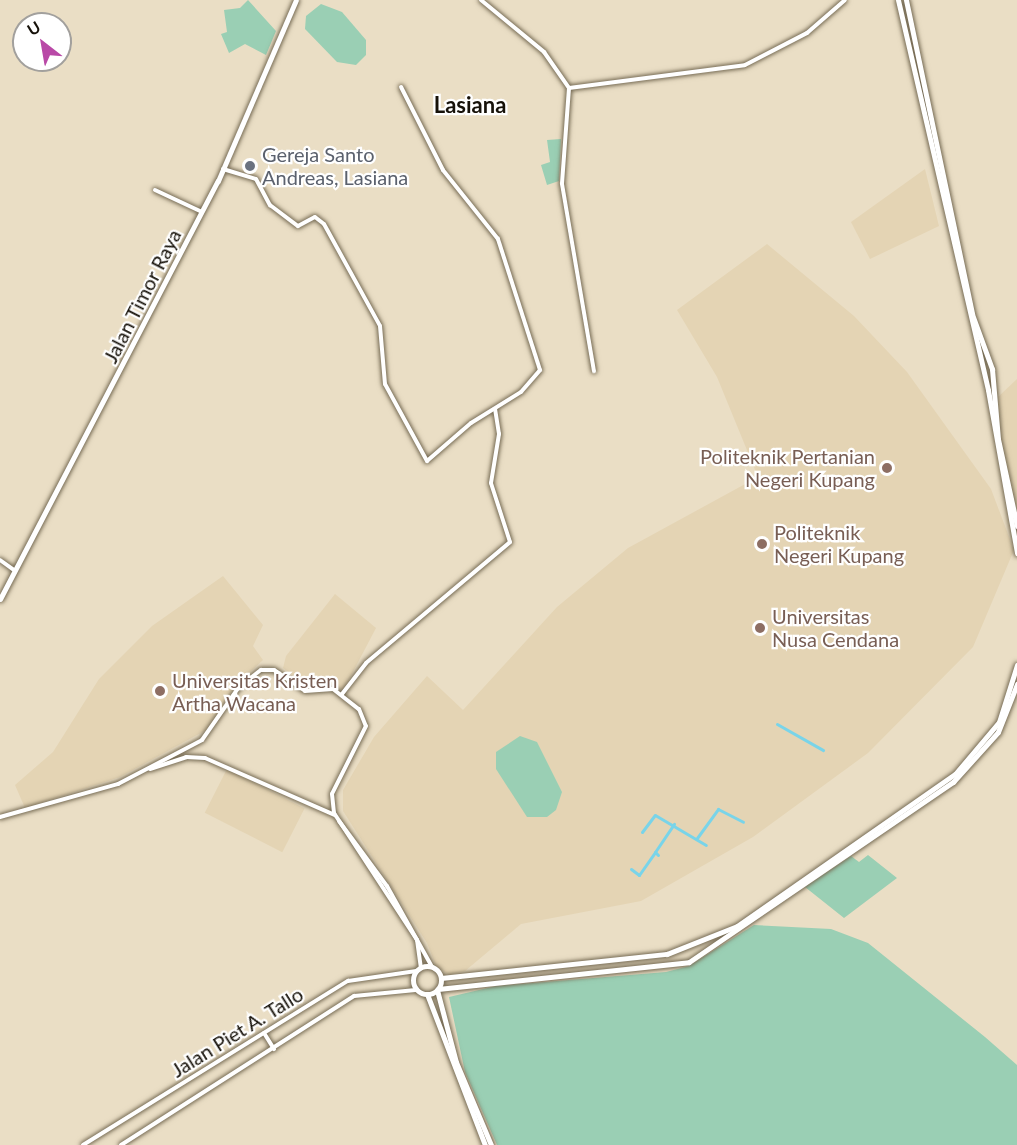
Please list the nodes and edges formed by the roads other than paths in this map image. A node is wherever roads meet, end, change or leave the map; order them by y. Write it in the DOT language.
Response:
graph roads {
  1 [pos="296,0"];
  2 [pos="481,0"];
  3 [pos="844,0"];
  4 [pos="898,0"];
  5 [pos="906,0"];
  6 [pos="922,71"];
  7 [pos="915,73"];
  8 [pos="401,87"];
  9 [pos="569,88"];
  10 [pos="223,169"];
  11 [pos="155,190"];
  12 [pos="947,191"];
  13 [pos="940,193"];
  14 [pos="202,212"];
  15 [pos="992,369"];
  16 [pos="984,370"];
  17 [pos="594,371"];
  18 [pos="495,409"];
  19 [pos="1017,526"];
  20 [pos="1017,553"];
  21 [pos="0,560"];
  22 [pos="14,570"];
  23 [pos="0,599"];
  24 [pos="1017,665"];
  25 [pos="1017,684"];
  26 [pos="342,694"];
  27 [pos="146,769"];
  28 [pos="901,816"];
  29 [pos="0,817"];
  30 [pos="337,818"];
  31 [pos="704,940"];
  32 [pos="709,950"];
  33 [pos="432,967"];
  34 [pos="419,969"];
  35 [pos="441,978"];
  36 [pos="438,989"];
  37 [pos="416,990"];
  38 [pos="427,994"];
  39 [pos="264,1033"];
  40 [pos="274,1049"];
  41 [pos="82,1145"];
  42 [pos="121,1145"];
  43 [pos="485,1145"];
  44 [pos="491,1145"];
  1 -- 10 [label="highway, Jalan Timor Raya"];
  2 -- 9 [label="street"];
  3 -- 9 [label="street"];
  4 -- 7 [label="highway"];
  5 -- 6 [label="highway"];
  6 -- 7 [label="highway"];
  6 -- 12 [label="highway"];
  7 -- 13 [label="highway"];
  8 -- 18 [label="street"];
  9 -- 17 [label="street"];
  10 -- 14 [label="highway, Jalan Timor Raya"];
  10 -- 18 [label="street"];
  11 -- 14 [label="street"];
  12 -- 13 [label="highway"];
  12 -- 15 [label="highway"];
  13 -- 16 [label="highway"];
  14 -- 22 [label="highway, Jalan Timor Raya"];
  15 -- 16 [label="highway"];
  15 -- 19 [label="highway"];
  16 -- 20 [label="highway"];
  18 -- 26 [label="street"];
  21 -- 22 [label="street"];
  22 -- 23 [label="highway, Jalan Timor Raya"];
  24 -- 28 [label="highway"];
  25 -- 28 [label="highway"];
  26 -- 27 [label="street"];
  26 -- 30 [label="street"];
  27 -- 29 [label="street"];
  27 -- 30 [label="street"];
  28 -- 31 [label="highway"];
  28 -- 32 [label="highway"];
  30 -- 33 [label="street"];
  30 -- 34 [label="street"];
  31 -- 32 [label="highway"];
  31 -- 35 [label="highway"];
  32 -- 36 [label="highway"];
  33 -- 34 [label="highway"];
  33 -- 35 [label="highway"];
  34 -- 37 [label="highway"];
  34 -- 39 [label="street, Jalan Piet A. Tallo"];
  35 -- 36 [label="highway"];
  36 -- 38 [label="highway"];
  36 -- 44 [label="highway"];
  37 -- 38 [label="highway"];
  37 -- 40 [label="street, Jalan Piet A. Tallo"];
  38 -- 43 [label="highway"];
  39 -- 40 [label="street"];
  39 -- 41 [label="street, Jalan Piet A. Tallo"];
  40 -- 42 [label="street, Jalan Piet A. Tallo"];
}
